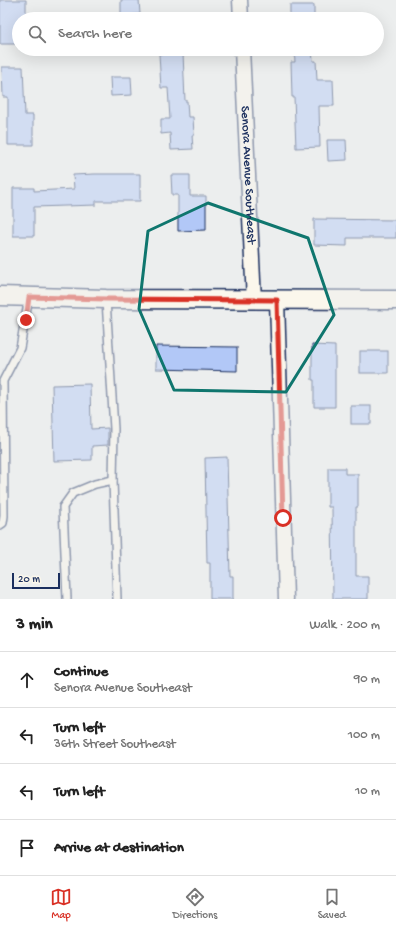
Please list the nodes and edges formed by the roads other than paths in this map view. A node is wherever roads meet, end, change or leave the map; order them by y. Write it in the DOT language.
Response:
graph roads {
  1 [pos="240,0"];
  2 [pos="241,12"];
  3 [pos="242,56"];
  4 [pos="0,296"];
  5 [pos="29,297"];
  6 [pos="106,299"];
  7 [pos="277,300"];
  8 [pos="396,300"];
  9 [pos="254,301"];
  10 [pos="2,444"];
  11 [pos="113,480"];
  12 [pos="0,525"];
  13 [pos="67,599"];
  14 [pos="117,599"];
  15 [pos="286,599"];
  1 -- 2 [label="street"];
  3 -- 9 [label="street, Senora Avenue Southeast"];
  4 -- 5 [label="street"];
  5 -- 6 [label="street"];
  5 -- 10 [label="lane"];
  6 -- 9 [label="street"];
  6 -- 11 [label="lane"];
  7 -- 8 [label="street"];
  7 -- 9 [label="street"];
  7 -- 15 [label="street"];
  10 -- 12 [label="lane"];
  11 -- 13 [label="lane"];
  11 -- 14 [label="lane"];
}
